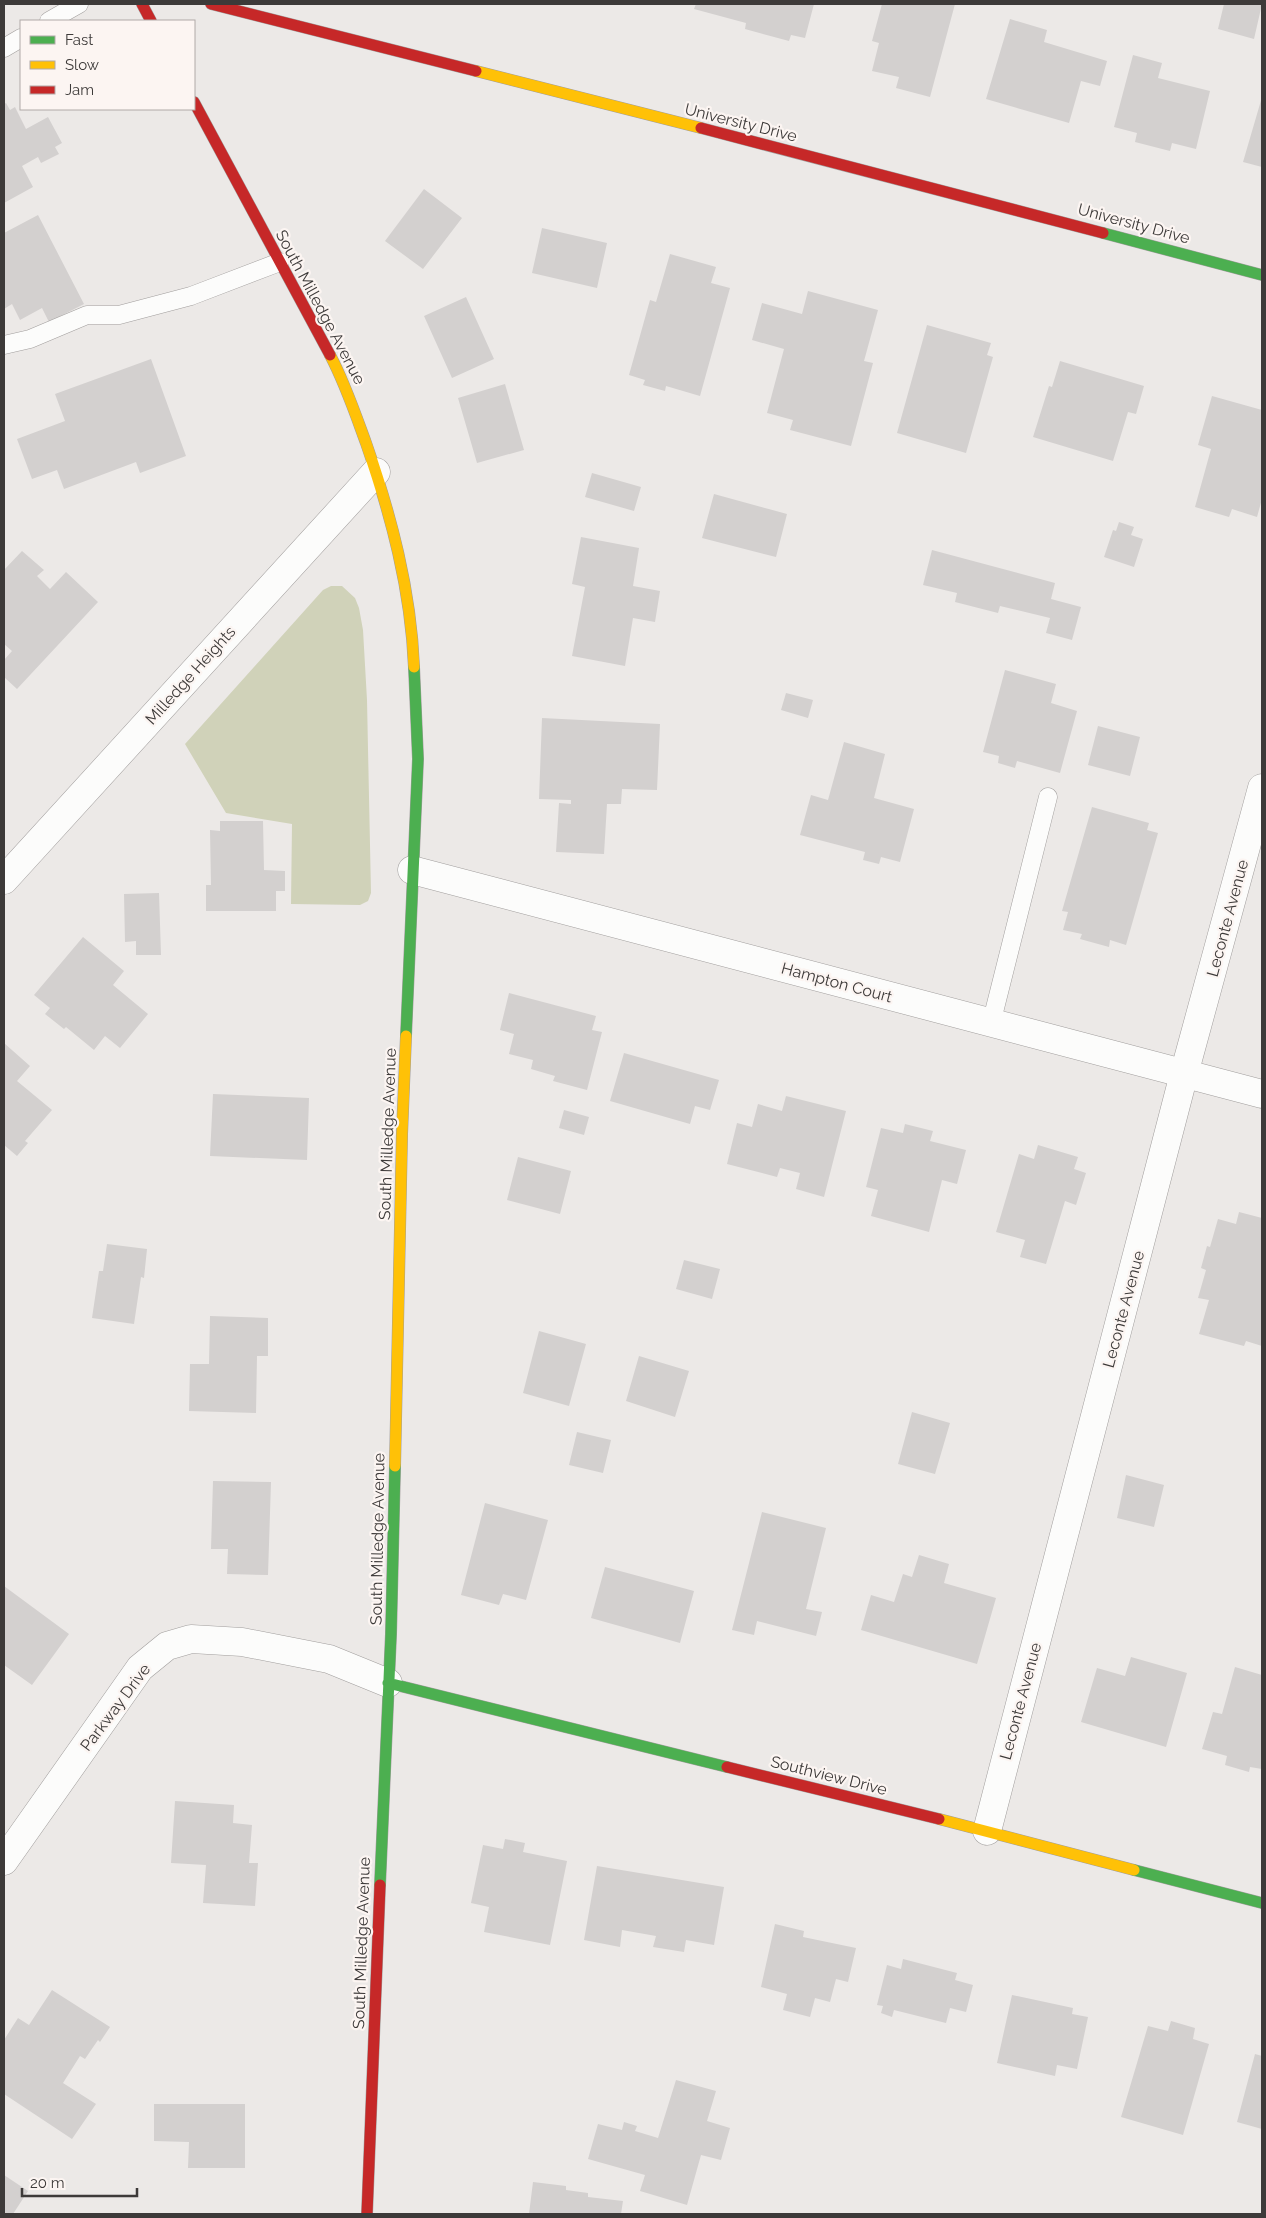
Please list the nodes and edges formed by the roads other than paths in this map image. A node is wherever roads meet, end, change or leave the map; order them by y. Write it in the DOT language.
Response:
graph roads {
  1 [pos="79,4"];
  2 [pos="142,4"];
  3 [pos="211,4"];
  4 [pos="51,20"];
  5 [pos="150,20"];
  6 [pos="20,39"];
  7 [pos="4,48"];
  8 [pos="195,104"];
  9 [pos="280,262"];
  10 [pos="1262,275"];
  11 [pos="4,345"];
  12 [pos="376,472"];
  13 [pos="1262,788"];
  14 [pos="1048,797"];
  15 [pos="412,870"];
  16 [pos="4,880"];
  17 [pos="991,1024"];
  18 [pos="1184,1074"];
  19 [pos="1262,1094"];
  20 [pos="388,1683"];
  21 [pos="987,1831"];
  22 [pos="4,1861"];
  23 [pos="1262,1903"];
  24 [pos="367,2214"];
  1 -- 4 [label="lane"];
  2 -- 5 [label="main road"];
  3 -- 10 [label="main road, University Drive"];
  6 -- 7 [label="lane"];
  8 -- 9 [label="main road, South Milledge Avenue"];
  9 -- 11 [label="lane"];
  9 -- 12 [label="main road, South Milledge Avenue"];
  12 -- 15 [label="main road, South Milledge Avenue"];
  12 -- 16 [label="street, Milledge Heights"];
  13 -- 18 [label="street, Leconte Avenue"];
  14 -- 17 [label="lane"];
  15 -- 17 [label="street, Hampton Court"];
  15 -- 20 [label="main road, South Milledge Avenue"];
  17 -- 18 [label="street, Hampton Court"];
  18 -- 19 [label="street, Hampton Court"];
  18 -- 21 [label="street, Leconte Avenue"];
  20 -- 21 [label="main road, Southview Drive"];
  20 -- 22 [label="street, Parkway Drive"];
  20 -- 24 [label="main road, South Milledge Avenue"];
  21 -- 23 [label="main road, Southview Drive"];
}
